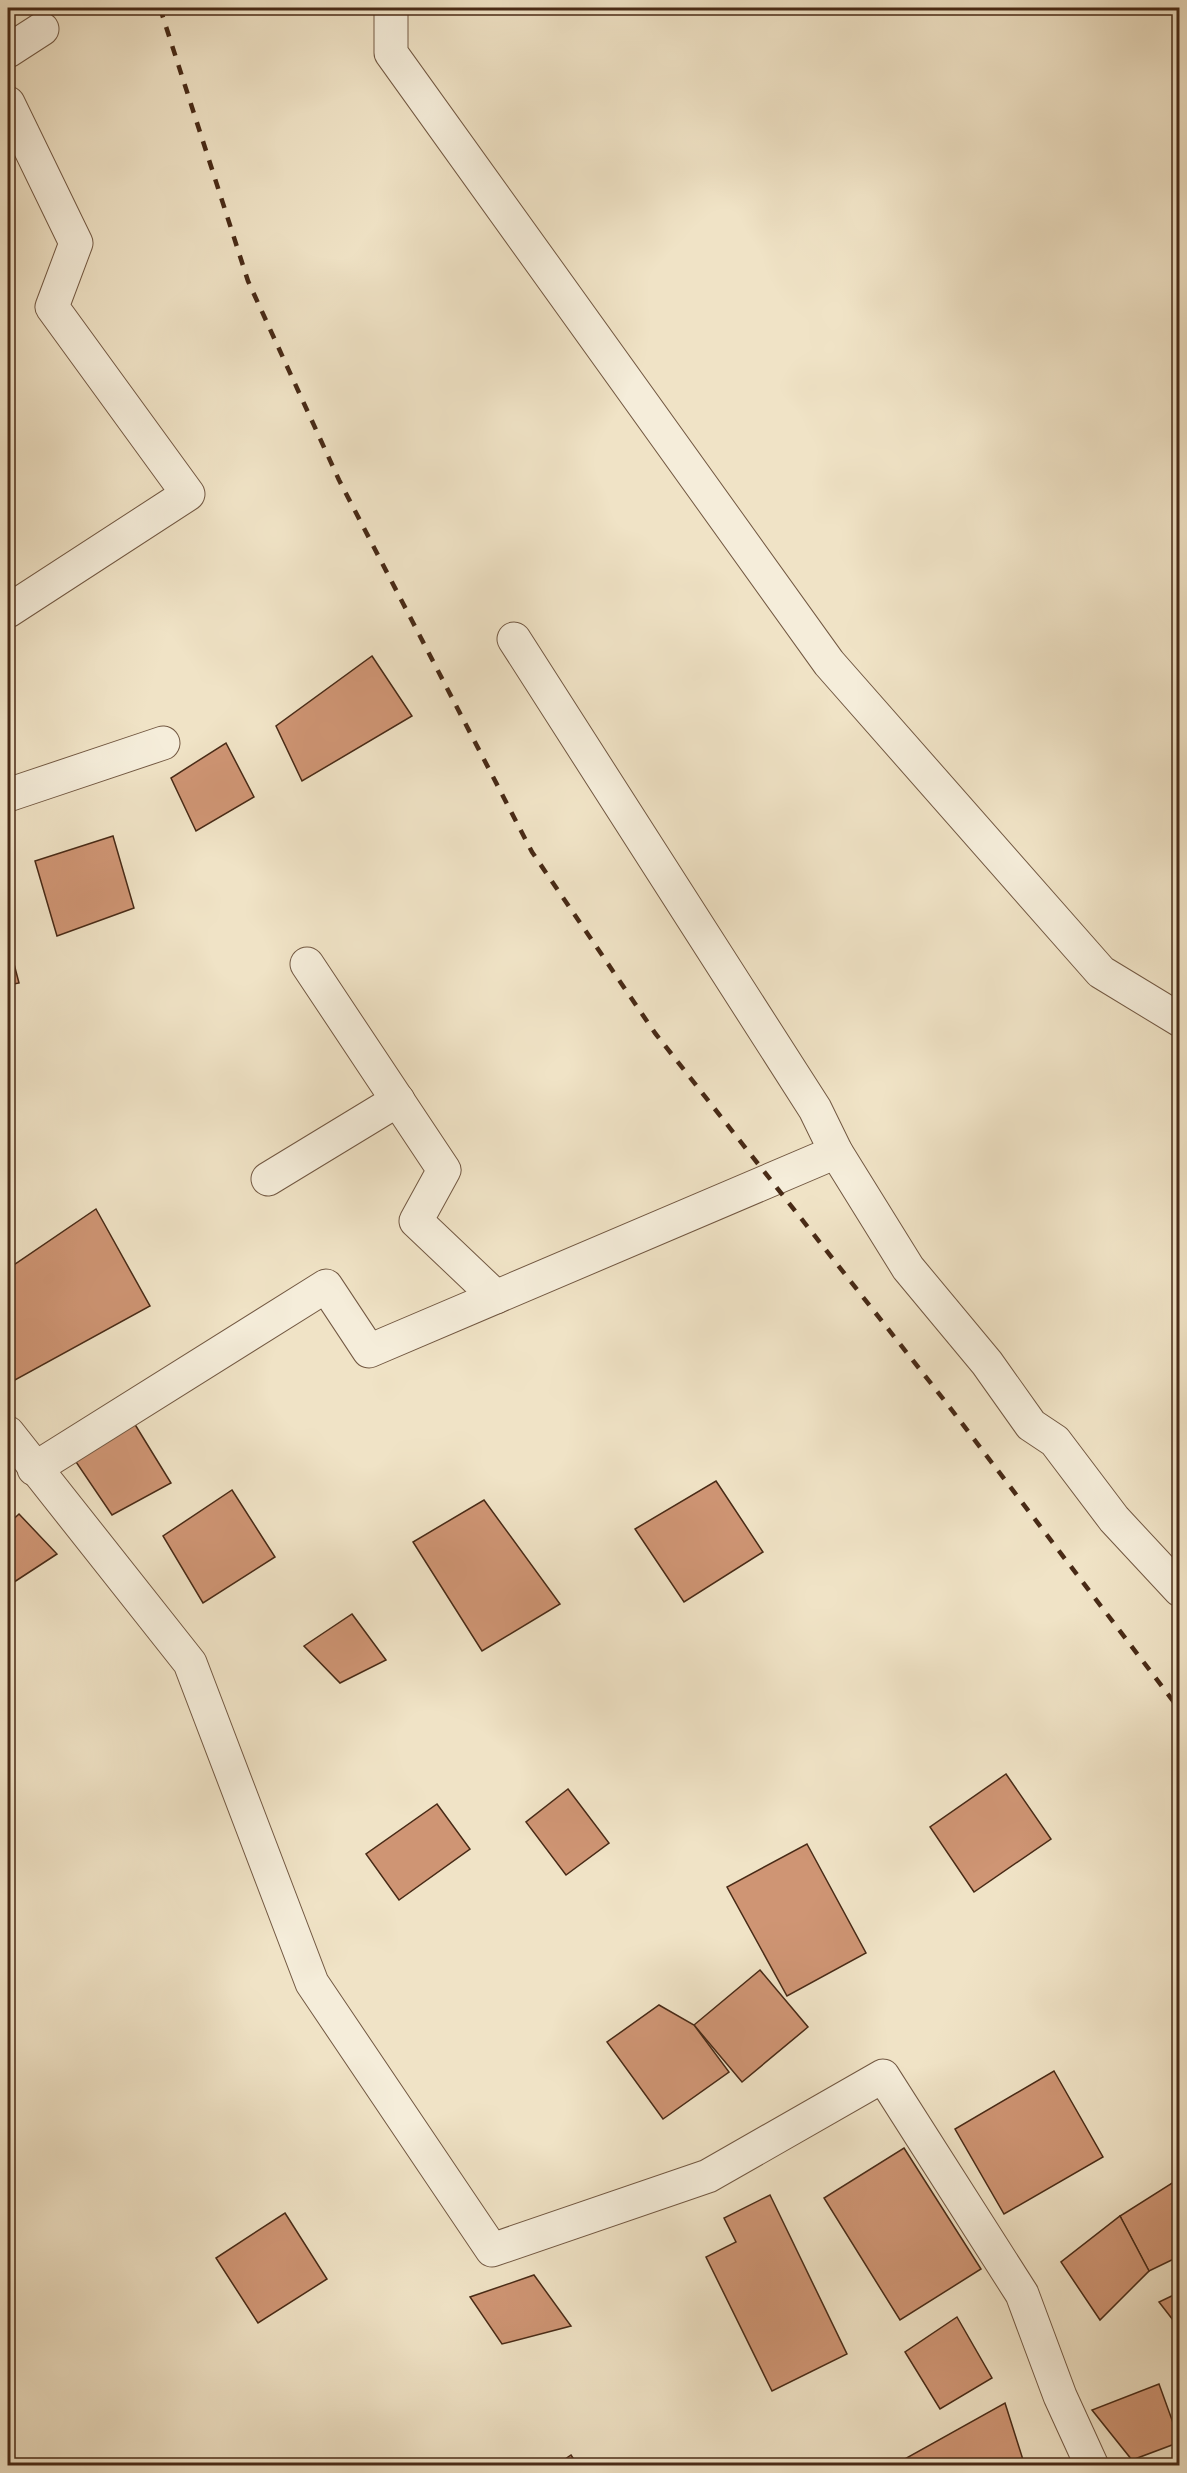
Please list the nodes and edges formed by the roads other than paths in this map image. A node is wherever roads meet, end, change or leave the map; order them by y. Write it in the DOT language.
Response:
graph roads {
  1 [pos="391,8"];
  2 [pos="42,29"];
  3 [pos="8,51"];
  4 [pos="8,103"];
  5 [pos="8,611"];
  6 [pos="514,639"];
  7 [pos="163,743"];
  8 [pos="8,795"];
  9 [pos="307,964"];
  10 [pos="1179,1020"];
  11 [pos="398,1100"];
  12 [pos="836,1152"];
  13 [pos="268,1179"];
  14 [pos="496,1297"];
  15 [pos="8,1433"];
  16 [pos="34,1469"];
  17 [pos="1179,1590"];
  18 [pos="1092,2466"];
  1 -- 10 [label="street"];
  2 -- 3 [label="street"];
  4 -- 5 [label="street"];
  6 -- 12 [label="street"];
  7 -- 8 [label="street"];
  9 -- 11 [label="street"];
  11 -- 13 [label="street"];
  11 -- 14 [label="street"];
  12 -- 14 [label="street"];
  12 -- 17 [label="street"];
  14 -- 16 [label="street"];
  15 -- 16 [label="street"];
  16 -- 18 [label="street"];
}
